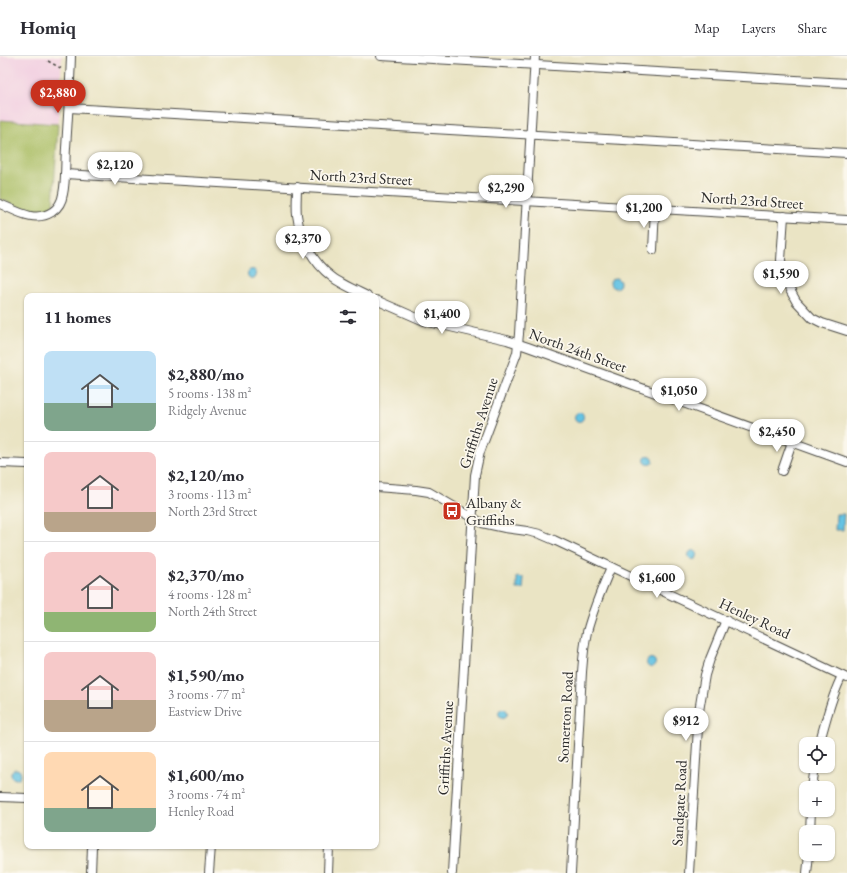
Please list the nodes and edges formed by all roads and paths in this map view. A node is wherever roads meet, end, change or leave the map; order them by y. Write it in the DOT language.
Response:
graph roads {
  1 [pos="71,56"];
  2 [pos="381,56"];
  3 [pos="535,56"];
  4 [pos="48,61"];
  5 [pos="534,65"];
  6 [pos="62,69"];
  7 [pos="847,83"];
  8 [pos="69,108"];
  9 [pos="530,134"];
  10 [pos="847,153"];
  11 [pos="65,174"];
  12 [pos="297,187"];
  13 [pos="527,200"];
  14 [pos="0,204"];
  15 [pos="655,208"];
  16 [pos="784,216"];
  17 [pos="847,220"];
  18 [pos="652,250"];
  19 [pos="361,293"];
  20 [pos="379,301"];
  21 [pos="847,331"];
  22 [pos="518,343"];
  23 [pos="792,442"];
  24 [pos="847,462"];
  25 [pos="0,463"];
  26 [pos="24,464"];
  27 [pos="782,471"];
  28 [pos="379,487"];
  29 [pos="472,517"];
  30 [pos="611,567"];
  31 [pos="726,620"];
  32 [pos="845,677"];
  33 [pos="821,737"];
  34 [pos="0,797"];
  35 [pos="24,798"];
  36 [pos="92,849"];
  37 [pos="211,849"];
  38 [pos="329,849"];
  39 [pos="808,861"];
  40 [pos="91,873"];
  41 [pos="209,873"];
  42 [pos="328,873"];
  43 [pos="452,873"];
  44 [pos="570,873"];
  45 [pos="689,873"];
  46 [pos="807,873"];
  1 -- 8 [label="street"];
  2 -- 5 [label="street"];
  3 -- 5 [label="street, Griffiths Avenue"];
  4 -- 6 [label="path"];
  5 -- 7 [label="street"];
  5 -- 9 [label="street, Griffiths Avenue"];
  8 -- 9 [label="street"];
  8 -- 11 [label="street"];
  9 -- 10 [label="street"];
  9 -- 13 [label="street, Griffiths Avenue"];
  11 -- 12 [label="street, North 23rd Street"];
  11 -- 14 [label="street"];
  12 -- 13 [label="street, North 23rd Street"];
  12 -- 19 [label="street"];
  13 -- 15 [label="street, North 23rd Street"];
  13 -- 22 [label="street, Griffiths Avenue"];
  15 -- 16 [label="street, North 23rd Street"];
  15 -- 18 [label="street"];
  16 -- 17 [label="street, North 23rd Street"];
  16 -- 21 [label="street"];
  20 -- 22 [label="street, North 24th Street"];
  22 -- 23 [label="street, North 24th Street"];
  22 -- 29 [label="street, Griffiths Avenue"];
  23 -- 24 [label="street, North 24th Street"];
  23 -- 27 [label="street"];
  25 -- 26 [label="street"];
  28 -- 29 [label="street, Henley Road"];
  29 -- 30 [label="street, Henley Road"];
  29 -- 43 [label="street, Griffiths Avenue"];
  30 -- 31 [label="street, Henley Road"];
  30 -- 44 [label="street, Somerton Road"];
  31 -- 32 [label="street, Henley Road"];
  31 -- 45 [label="street, Sandgate Road"];
  32 -- 33 [label="street"];
  34 -- 35 [label="street"];
  36 -- 40 [label="street"];
  37 -- 41 [label="street"];
  38 -- 42 [label="street"];
  39 -- 46 [label="street"];
}
